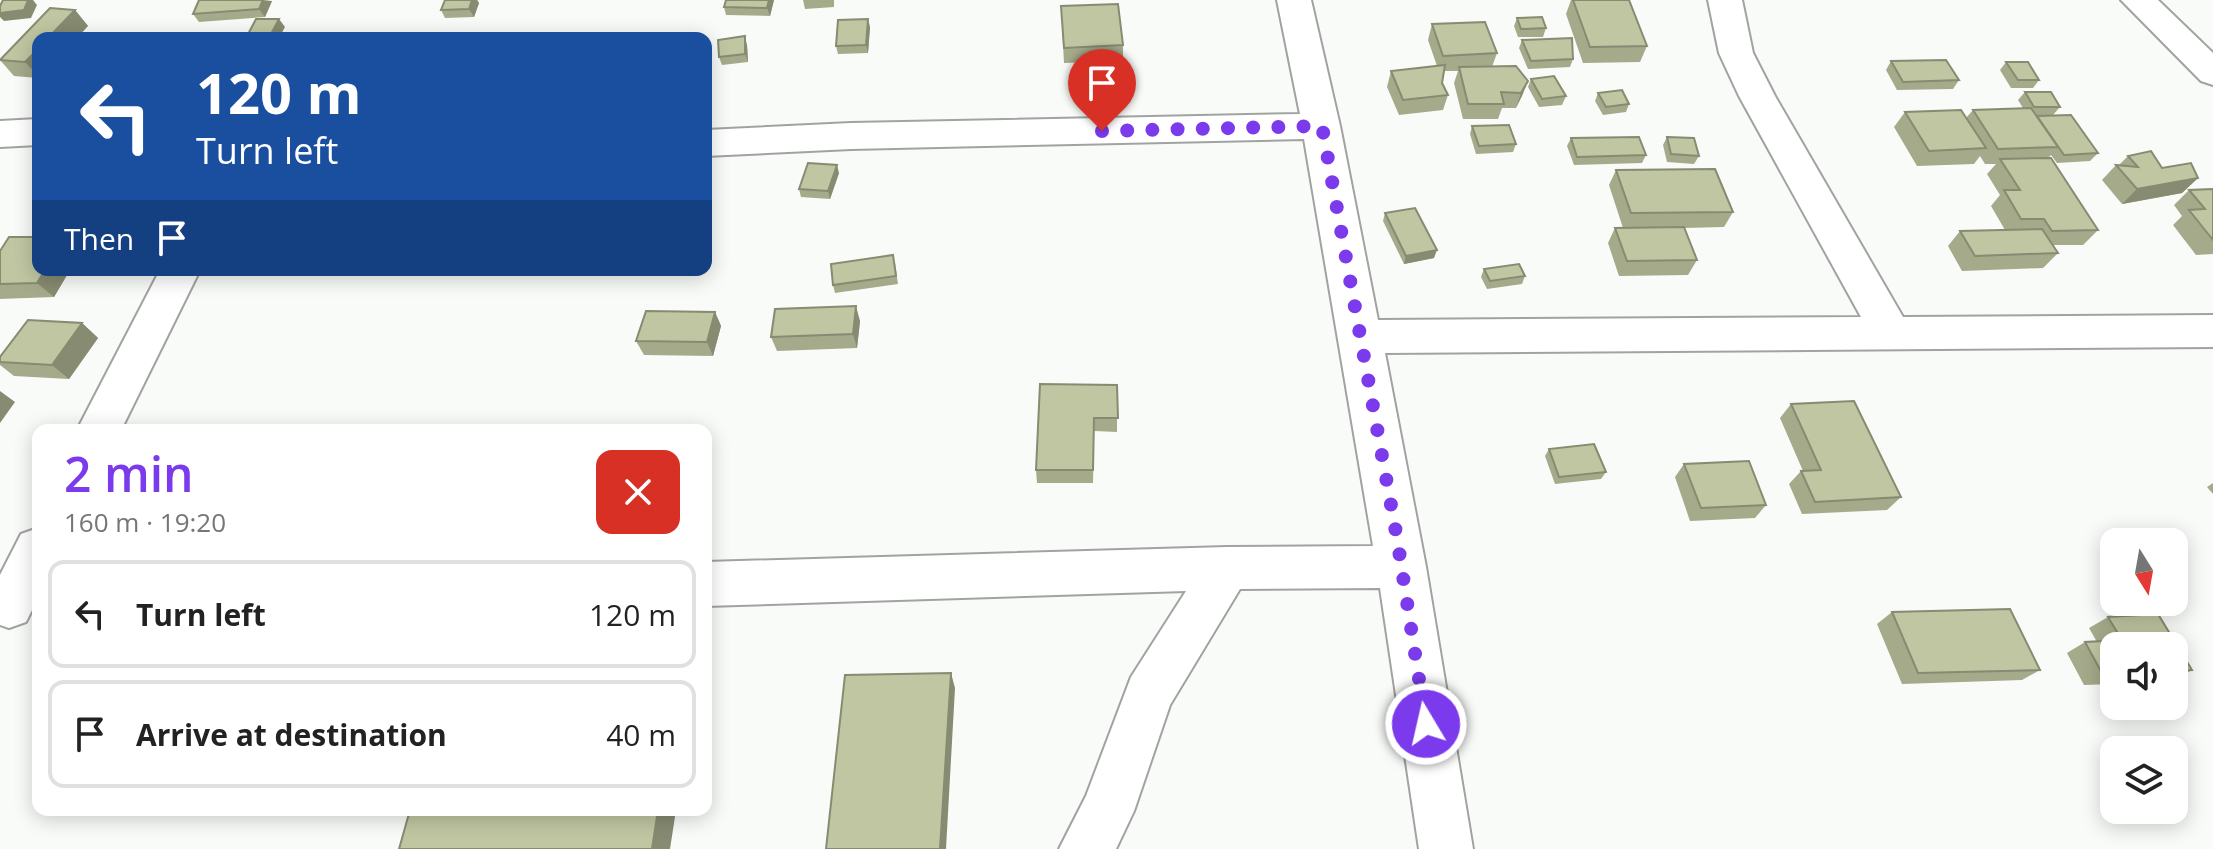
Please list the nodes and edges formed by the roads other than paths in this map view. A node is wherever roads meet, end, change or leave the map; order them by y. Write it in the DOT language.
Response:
graph roads {
  1 [pos="1294,0"];
  2 [pos="1725,0"];
  3 [pos="2138,0"];
  4 [pos="2213,73"];
  5 [pos="1322,126"];
  6 [pos="32,132"];
  7 [pos="0,134"];
  8 [pos="712,143"];
  9 [pos="177,276"];
  10 [pos="2213,331"];
  11 [pos="1892,335"];
  12 [pos="1361,337"];
  13 [pos="102,424"];
  14 [pos="32,564"];
  15 [pos="1402,567"];
  16 [pos="1227,568"];
  17 [pos="712,584"];
  18 [pos="16,605"];
  19 [pos="1086,849"];
  20 [pos="1446,849"];
  1 -- 5 [label="street"];
  2 -- 11 [label="street"];
  3 -- 4 [label="street"];
  5 -- 8 [label="street"];
  5 -- 12 [label="street"];
  6 -- 7 [label="street"];
  9 -- 13 [label="street"];
  10 -- 11 [label="street"];
  11 -- 12 [label="street"];
  12 -- 15 [label="street"];
  14 -- 18 [label="street"];
  15 -- 16 [label="street"];
  15 -- 20 [label="street"];
  16 -- 17 [label="street"];
  16 -- 19 [label="street"];
}
